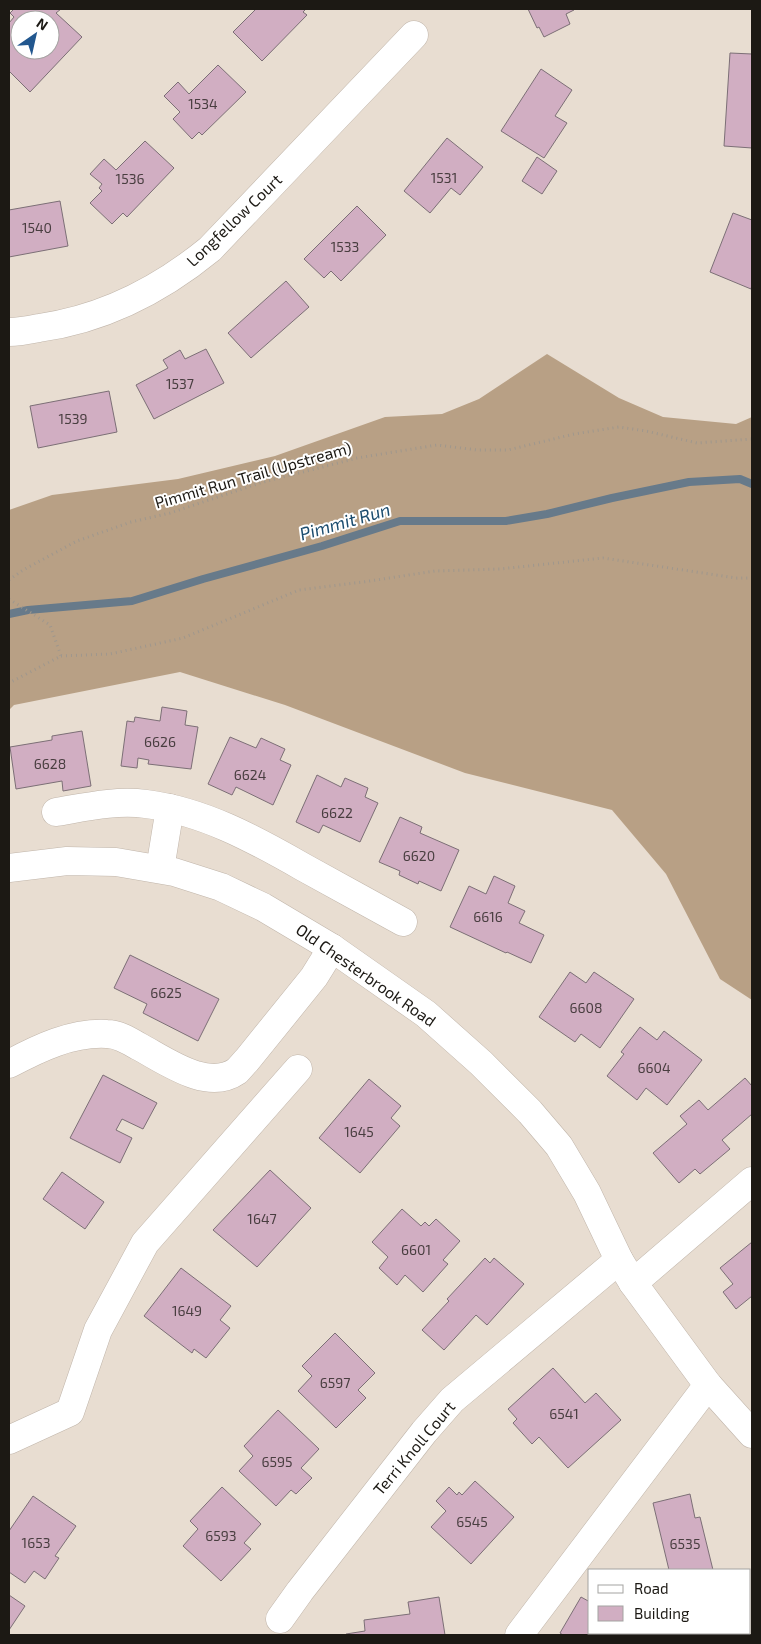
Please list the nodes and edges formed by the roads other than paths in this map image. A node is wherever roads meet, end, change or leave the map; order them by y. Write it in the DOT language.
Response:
graph roads {
  1 [pos="414,35"];
  2 [pos="9,332"];
  3 [pos="170,808"];
  4 [pos="56,812"];
  5 [pos="9,868"];
  6 [pos="160,869"];
  7 [pos="403,922"];
  8 [pos="332,948"];
  9 [pos="9,1064"];
  10 [pos="298,1069"];
  11 [pos="752,1180"];
  12 [pos="619,1260"];
  13 [pos="633,1283"];
  14 [pos="708,1385"];
  15 [pos="752,1434"];
  16 [pos="9,1440"];
  17 [pos="280,1620"];
  18 [pos="519,1635"];
  1 -- 2 [label="street, Longfellow Court"];
  3 -- 4 [label="street"];
  3 -- 6 [label="street"];
  3 -- 7 [label="street"];
  5 -- 6 [label="street, Old Chesterbrook Road"];
  6 -- 8 [label="street, Old Chesterbrook Road"];
  8 -- 9 [label="street"];
  8 -- 12 [label="street, Old Chesterbrook Road"];
  10 -- 16 [label="street"];
  11 -- 13 [label="street"];
  12 -- 13 [label="street, Old Chesterbrook Road"];
  12 -- 17 [label="street, Terri Knoll Court"];
  13 -- 14 [label="street, Old Chesterbrook Road"];
  14 -- 15 [label="street, Old Chesterbrook Road"];
  14 -- 18 [label="street"];
}
